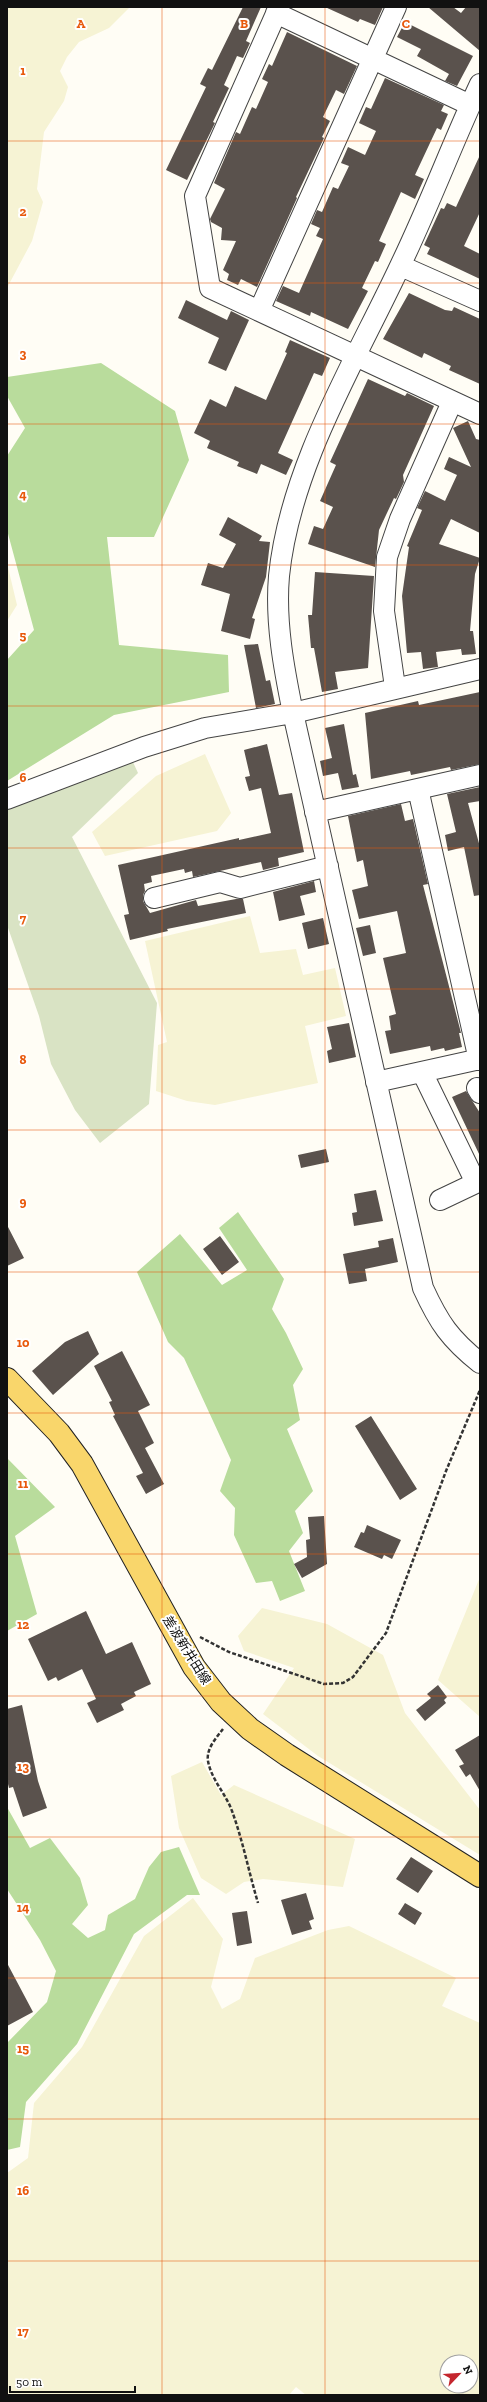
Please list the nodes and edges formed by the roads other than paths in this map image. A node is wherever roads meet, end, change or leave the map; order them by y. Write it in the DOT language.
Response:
graph roads {
  1 [pos="396,7"];
  2 [pos="277,10"];
  3 [pos="373,60"];
  4 [pos="480,84"];
  5 [pos="470,105"];
  6 [pos="401,266"];
  7 [pos="480,301"];
  8 [pos="259,310"];
  9 [pos="356,356"];
  10 [pos="452,402"];
  11 [pos="480,414"];
  12 [pos="480,668"];
  13 [pos="395,688"];
  14 [pos="293,714"];
  15 [pos="480,775"];
  16 [pos="418,789"];
  17 [pos="7,799"];
  18 [pos="315,812"];
  19 [pos="328,866"];
  20 [pos="154,898"];
  21 [pos="480,1060"];
  22 [pos="422,1072"];
  23 [pos="376,1082"];
  24 [pos="478,1182"];
  25 [pos="440,1200"];
  26 [pos="480,1363"];
  27 [pos="7,1379"];
  28 [pos="480,1876"];
  1 -- 3 [label="street"];
  2 -- 3 [label="street"];
  2 -- 8 [label="street"];
  3 -- 5 [label="street"];
  3 -- 8 [label="street"];
  4 -- 5 [label="street"];
  5 -- 6 [label="street"];
  6 -- 7 [label="street"];
  6 -- 9 [label="street"];
  8 -- 9 [label="street"];
  9 -- 10 [label="street"];
  9 -- 14 [label="street"];
  10 -- 11 [label="street"];
  10 -- 13 [label="street"];
  12 -- 13 [label="street"];
  13 -- 14 [label="street"];
  14 -- 17 [label="street"];
  14 -- 18 [label="street"];
  15 -- 16 [label="street"];
  16 -- 18 [label="street"];
  16 -- 21 [label="street"];
  18 -- 19 [label="street"];
  19 -- 20 [label="street"];
  19 -- 23 [label="street"];
  21 -- 22 [label="street"];
  22 -- 23 [label="street"];
  22 -- 24 [label="street"];
  23 -- 26 [label="street"];
  24 -- 25 [label="street"];
  27 -- 28 [label="main road, 差波新井田線"];
}
